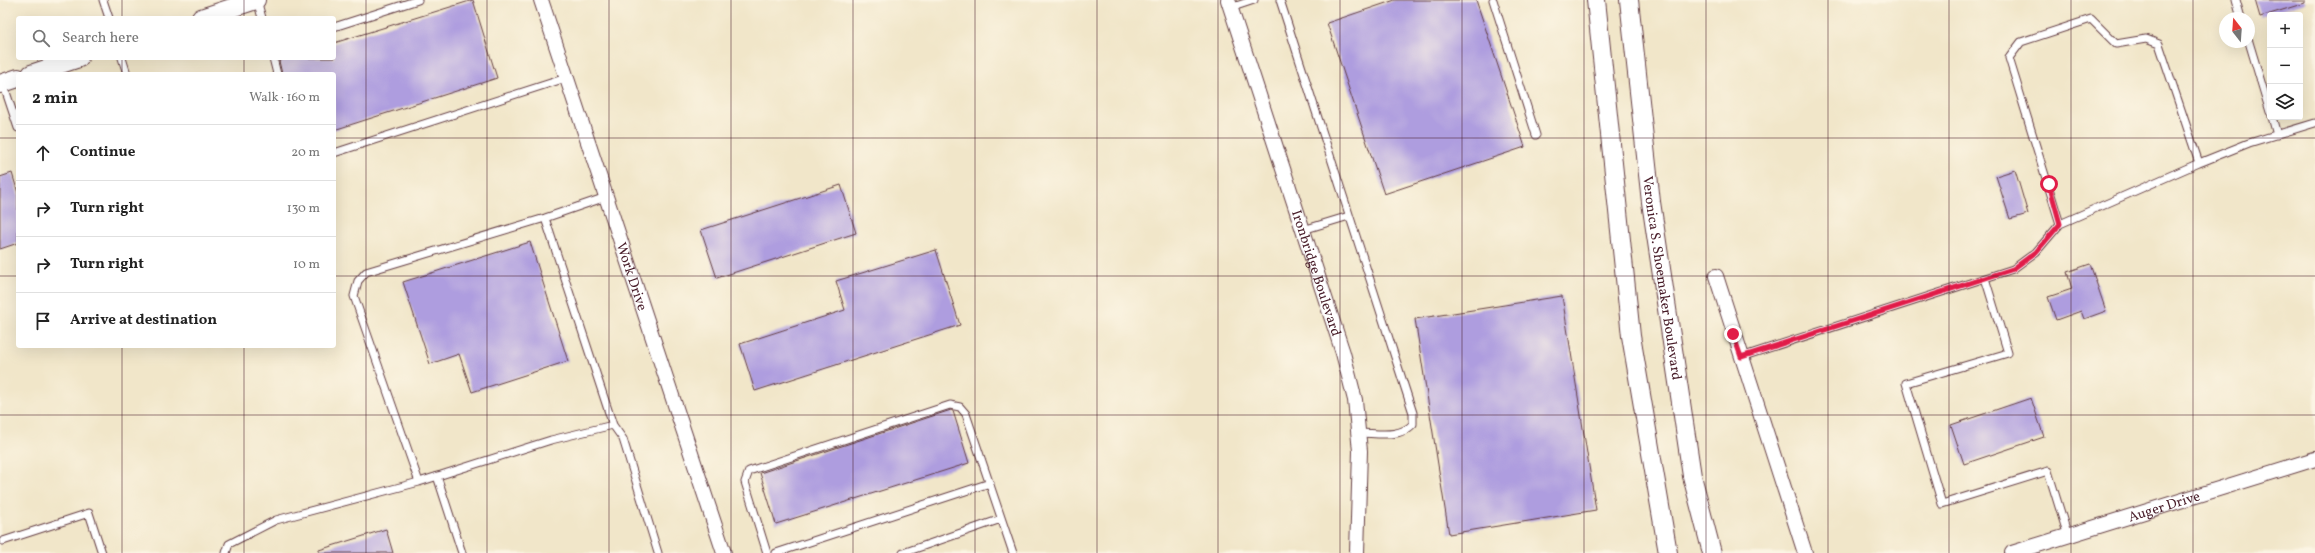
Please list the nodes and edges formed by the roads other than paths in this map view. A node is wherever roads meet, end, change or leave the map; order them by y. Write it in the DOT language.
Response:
graph roads {
  1 [pos="103,0"];
  2 [pos="257,0"];
  3 [pos="418,0"];
  4 [pos="541,0"];
  5 [pos="1254,0"];
  6 [pos="1280,0"];
  7 [pos="1493,0"];
  8 [pos="1596,0"];
  9 [pos="1629,0"];
  10 [pos="2236,0"];
  11 [pos="1229,4"];
  12 [pos="2239,12"];
  13 [pos="108,16"];
  14 [pos="207,16"];
  15 [pos="261,16"];
  16 [pos="336,26"];
  17 [pos="2251,48"];
  18 [pos="73,60"];
  19 [pos="123,60"];
  20 [pos="274,60"];
  21 [pos="37,72"];
  22 [pos="126,72"];
  23 [pos="276,72"];
  24 [pos="566,78"];
  25 [pos="7,82"];
  26 [pos="2267,102"];
  27 [pos="16,120"];
  28 [pos="2273,120"];
  29 [pos="2315,123"];
  30 [pos="1536,135"];
  31 [pos="2277,135"];
  32 [pos="336,152"];
  33 [pos="2199,163"];
  34 [pos="606,197"];
  35 [pos="1349,216"];
  36 [pos="545,218"];
  37 [pos="2060,224"];
  38 [pos="1303,230"];
  39 [pos="1716,276"];
  40 [pos="1985,278"];
  41 [pos="1741,357"];
  42 [pos="613,425"];
  43 [pos="1358,432"];
  44 [pos="2315,459"];
  45 [pos="437,476"];
  46 [pos="419,482"];
  47 [pos="990,484"];
  48 [pos="1002,519"];
  49 [pos="2068,536"];
  50 [pos="3,541"];
  51 [pos="102,553"];
  52 [pos="226,553"];
  53 [pos="462,553"];
  54 [pos="658,553"];
  55 [pos="724,553"];
  56 [pos="767,553"];
  57 [pos="776,553"];
  58 [pos="903,553"];
  59 [pos="1013,553"];
  60 [pos="1357,553"];
  61 [pos="1668,553"];
  62 [pos="1712,553"];
  63 [pos="1805,553"];
  64 [pos="2012,553"];
  1 -- 13 [label="lane"];
  2 -- 14 [label="street"];
  2 -- 15 [label="lane"];
  3 -- 16 [label="lane"];
  4 -- 24 [label="street, Work Drive"];
  5 -- 11 [label="lane"];
  6 -- 35 [label="lane"];
  7 -- 30 [label="lane"];
  8 -- 61 [label="street"];
  9 -- 62 [label="street, Veronica S. Shoemaker Boulevard"];
  10 -- 12 [label="lane"];
  11 -- 38 [label="street, Ironbridge Boulevard"];
  17 -- 26 [label="lane"];
  18 -- 21 [label="street"];
  19 -- 22 [label="lane"];
  20 -- 23 [label="lane"];
  24 -- 32 [label="lane"];
  24 -- 34 [label="street, Work Drive"];
  25 -- 27 [label="lane"];
  28 -- 31 [label="lane"];
  29 -- 31 [label="lane"];
  31 -- 33 [label="lane"];
  33 -- 37 [label="lane"];
  33 -- 37 [label="lane"];
  34 -- 36 [label="lane"];
  34 -- 55 [label="street, Work Drive"];
  35 -- 38 [label="lane"];
  35 -- 43 [label="lane"];
  36 -- 42 [label="lane"];
  36 -- 46 [label="lane"];
  37 -- 40 [label="lane"];
  38 -- 43 [label="street, Ironbridge Boulevard"];
  39 -- 41 [label="street"];
  40 -- 41 [label="lane"];
  40 -- 49 [label="lane"];
  41 -- 63 [label="street"];
  42 -- 45 [label="lane"];
  42 -- 54 [label="lane"];
  43 -- 60 [label="street, Ironbridge Boulevard"];
  44 -- 49 [label="street, Auger Drive"];
  45 -- 46 [label="lane"];
  45 -- 53 [label="lane"];
  46 -- 52 [label="lane"];
  47 -- 48 [label="lane"];
  47 -- 56 [label="lane"];
  47 -- 57 [label="lane"];
  48 -- 58 [label="lane"];
  48 -- 59 [label="lane"];
  49 -- 64 [label="street, Auger Drive"];
  50 -- 51 [label="lane"];
}
